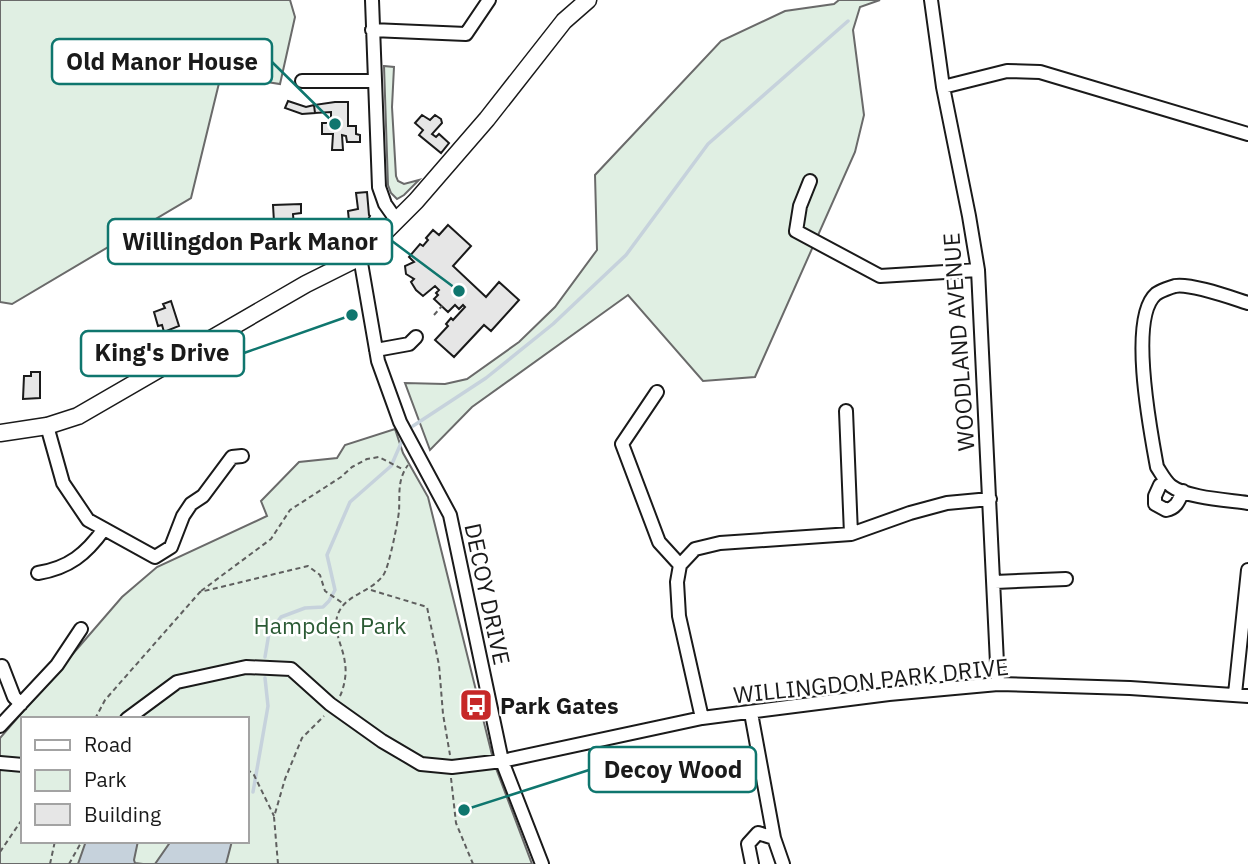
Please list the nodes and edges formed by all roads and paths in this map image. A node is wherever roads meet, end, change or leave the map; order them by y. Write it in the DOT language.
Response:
graph roads {
  1 [pos="372,0"];
  2 [pos="489,0"];
  3 [pos="588,0"];
  4 [pos="931,0"];
  5 [pos="372,30"];
  6 [pos="302,81"];
  7 [pos="374,81"];
  8 [pos="943,87"];
  9 [pos="1248,134"];
  10 [pos="810,181"];
  11 [pos="397,221"];
  12 [pos="360,257"];
  13 [pos="978,270"];
  14 [pos="1248,303"];
  15 [pos="442,306"];
  16 [pos="434,315"];
  17 [pos="416,337"];
  18 [pos="376,350"];
  19 [pos="657,392"];
  20 [pos="846,411"];
  21 [pos="47,426"];
  22 [pos="0,433"];
  23 [pos="416,452"];
  24 [pos="242,456"];
  25 [pos="404,470"];
  26 [pos="1166,482"];
  27 [pos="1183,491"];
  28 [pos="990,499"];
  29 [pos="1248,503"];
  30 [pos="104,529"];
  31 [pos="851,534"];
  32 [pos="680,565"];
  33 [pos="1248,570"];
  34 [pos="38,573"];
  35 [pos="1066,579"];
  36 [pos="995,582"];
  37 [pos="370,590"];
  38 [pos="200,592"];
  39 [pos="346,605"];
  40 [pos="81,629"];
  41 [pos="2,666"];
  42 [pos="998,684"];
  43 [pos="1241,695"];
  44 [pos="21,704"];
  45 [pos="335,708"];
  46 [pos="751,713"];
  47 [pos="96,717"];
  48 [pos="130,717"];
  49 [pos="702,718"];
  50 [pos="0,726"];
  51 [pos="502,761"];
  52 [pos="0,763"];
  53 [pos="21,765"];
  54 [pos="452,767"];
  55 [pos="248,770"];
  56 [pos="274,817"];
  57 [pos="21,821"];
  58 [pos="774,838"];
  59 [pos="55,843"];
  60 [pos="81,843"];
  61 [pos="0,852"];
  62 [pos="50,864"];
  63 [pos="69,864"];
  64 [pos="278,864"];
  65 [pos="473,864"];
  66 [pos="542,864"];
  67 [pos="752,864"];
  68 [pos="783,864"];
  1 -- 5 [label="street"];
  2 -- 5 [label="street"];
  3 -- 11 [label="main road"];
  4 -- 8 [label="street, WOODLAND AVENUE"];
  5 -- 7 [label="street"];
  6 -- 7 [label="street"];
  7 -- 11 [label="street"];
  8 -- 9 [label="street"];
  8 -- 13 [label="street, WOODLAND AVENUE"];
  10 -- 13 [label="street"];
  11 -- 12 [label="main road"];
  12 -- 18 [label="street, DECOY DRIVE"];
  12 -- 21 [label="main road"];
  13 -- 28 [label="street, WOODLAND AVENUE"];
  14 -- 26 [label="street"];
  15 -- 16 [label="path"];
  17 -- 18 [label="street"];
  18 -- 23 [label="street, DECOY DRIVE"];
  19 -- 32 [label="street"];
  20 -- 31 [label="street"];
  21 -- 22 [label="main road"];
  21 -- 30 [label="street"];
  23 -- 25 [label="path"];
  23 -- 51 [label="street, DECOY DRIVE"];
  24 -- 30 [label="street"];
  25 -- 37 [label="path"];
  25 -- 38 [label="path"];
  26 -- 27 [label="street"];
  26 -- 27 [label="street"];
  27 -- 29 [label="street"];
  28 -- 31 [label="street"];
  28 -- 36 [label="street, WOODLAND AVENUE"];
  30 -- 34 [label="street"];
  31 -- 32 [label="street"];
  32 -- 49 [label="street"];
  33 -- 43 [label="street"];
  35 -- 36 [label="street"];
  36 -- 42 [label="street, WOODLAND AVENUE"];
  37 -- 39 [label="path"];
  37 -- 54 [label="path"];
  38 -- 39 [label="path"];
  38 -- 47 [label="path"];
  39 -- 45 [label="path"];
  40 -- 44 [label="street"];
  41 -- 44 [label="street"];
  42 -- 43 [label="street, WILLINGDON PARK DRIVE"];
  42 -- 46 [label="street, WILLINGDON PARK DRIVE"];
  44 -- 50 [label="street"];
  45 -- 48 [label="street, WILLINGDON PARK DRIVE"];
  45 -- 54 [label="street, WILLINGDON PARK DRIVE"];
  45 -- 56 [label="path"];
  46 -- 49 [label="street, WILLINGDON PARK DRIVE"];
  46 -- 58 [label="street"];
  49 -- 51 [label="street, WILLINGDON PARK DRIVE"];
  51 -- 54 [label="street, WILLINGDON PARK DRIVE"];
  51 -- 66 [label="street, DECOY DRIVE"];
  52 -- 53 [label="street"];
  54 -- 65 [label="path"];
  55 -- 56 [label="path"];
  56 -- 64 [label="path"];
  57 -- 61 [label="path"];
  58 -- 67 [label="street"];
  58 -- 68 [label="street"];
  59 -- 62 [label="path"];
  60 -- 63 [label="path"];
}
